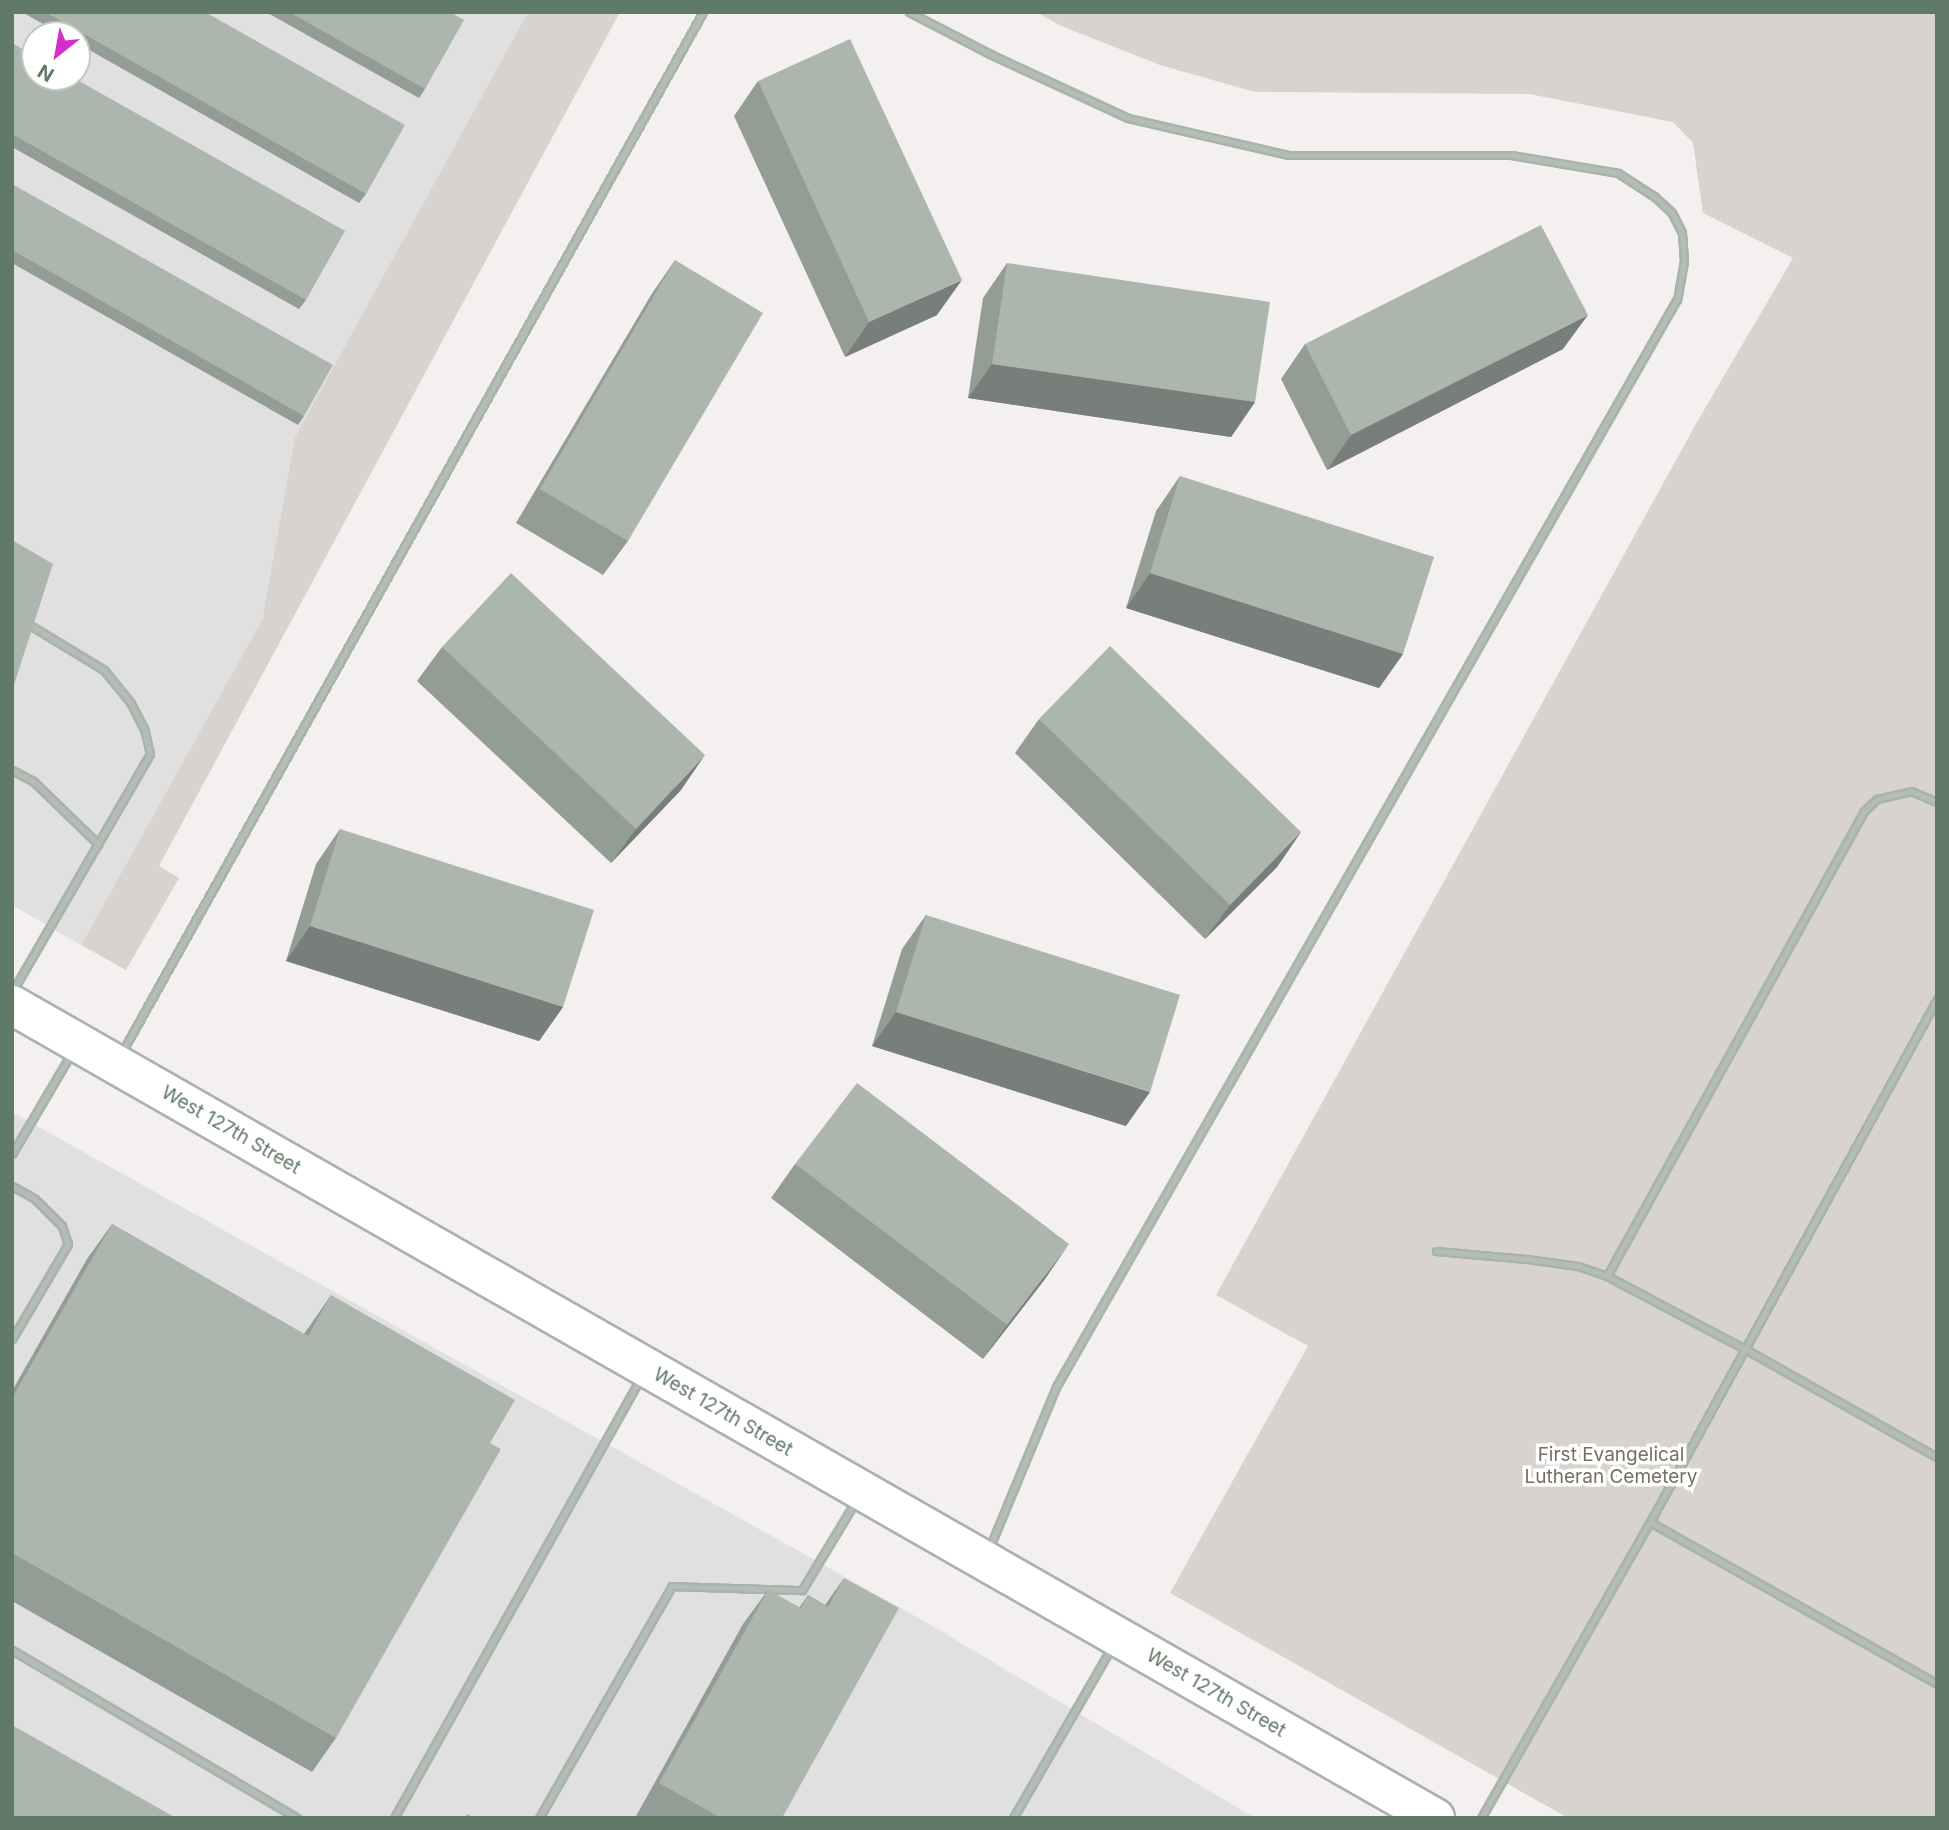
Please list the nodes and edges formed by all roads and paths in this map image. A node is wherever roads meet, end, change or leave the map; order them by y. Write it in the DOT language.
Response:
graph roads {
  1 [pos="703,12"];
  2 [pos="909,12"];
  3 [pos="30,625"];
  4 [pos="12,770"];
  5 [pos="1937,802"];
  6 [pos="98,844"];
  7 [pos="12,992"];
  8 [pos="1937,999"];
  9 [pos="12,1005"];
  10 [pos="78,1042"];
  11 [pos="116,1064"];
  12 [pos="12,1154"];
  13 [pos="12,1186"];
  14 [pos="1436,1251"];
  15 [pos="1607,1276"];
  16 [pos="12,1339"];
  17 [pos="1745,1349"];
  18 [pos="646,1368"];
  19 [pos="1937,1457"];
  20 [pos="862,1490"];
  21 [pos="1650,1522"];
  22 [pos="984,1560"];
  23 [pos="1118,1636"];
  24 [pos="12,1650"];
  25 [pos="1937,1684"];
  26 [pos="297,1818"];
  27 [pos="394,1818"];
  28 [pos="539,1818"];
  29 [pos="1013,1818"];
  30 [pos="1435,1818"];
  31 [pos="1482,1818"];
  1 -- 11 [label="lane"];
  2 -- 22 [label="lane"];
  3 -- 6 [label="lane"];
  4 -- 6 [label="lane"];
  5 -- 15 [label="lane"];
  6 -- 7 [label="lane"];
  8 -- 17 [label="lane"];
  9 -- 10 [label="main road, West 127th Street"];
  10 -- 11 [label="main road, West 127th Street"];
  10 -- 12 [label="lane"];
  11 -- 18 [label="main road, West 127th Street"];
  13 -- 16 [label="lane"];
  14 -- 15 [label="lane"];
  15 -- 17 [label="lane"];
  17 -- 19 [label="lane"];
  17 -- 21 [label="lane"];
  18 -- 20 [label="main road, West 127th Street"];
  18 -- 27 [label="lane"];
  20 -- 22 [label="main road, West 127th Street"];
  20 -- 28 [label="lane"];
  21 -- 25 [label="lane"];
  21 -- 31 [label="lane"];
  22 -- 23 [label="main road, West 127th Street"];
  23 -- 29 [label="lane"];
  23 -- 30 [label="main road, West 127th Street"];
  24 -- 26 [label="lane"];
}
